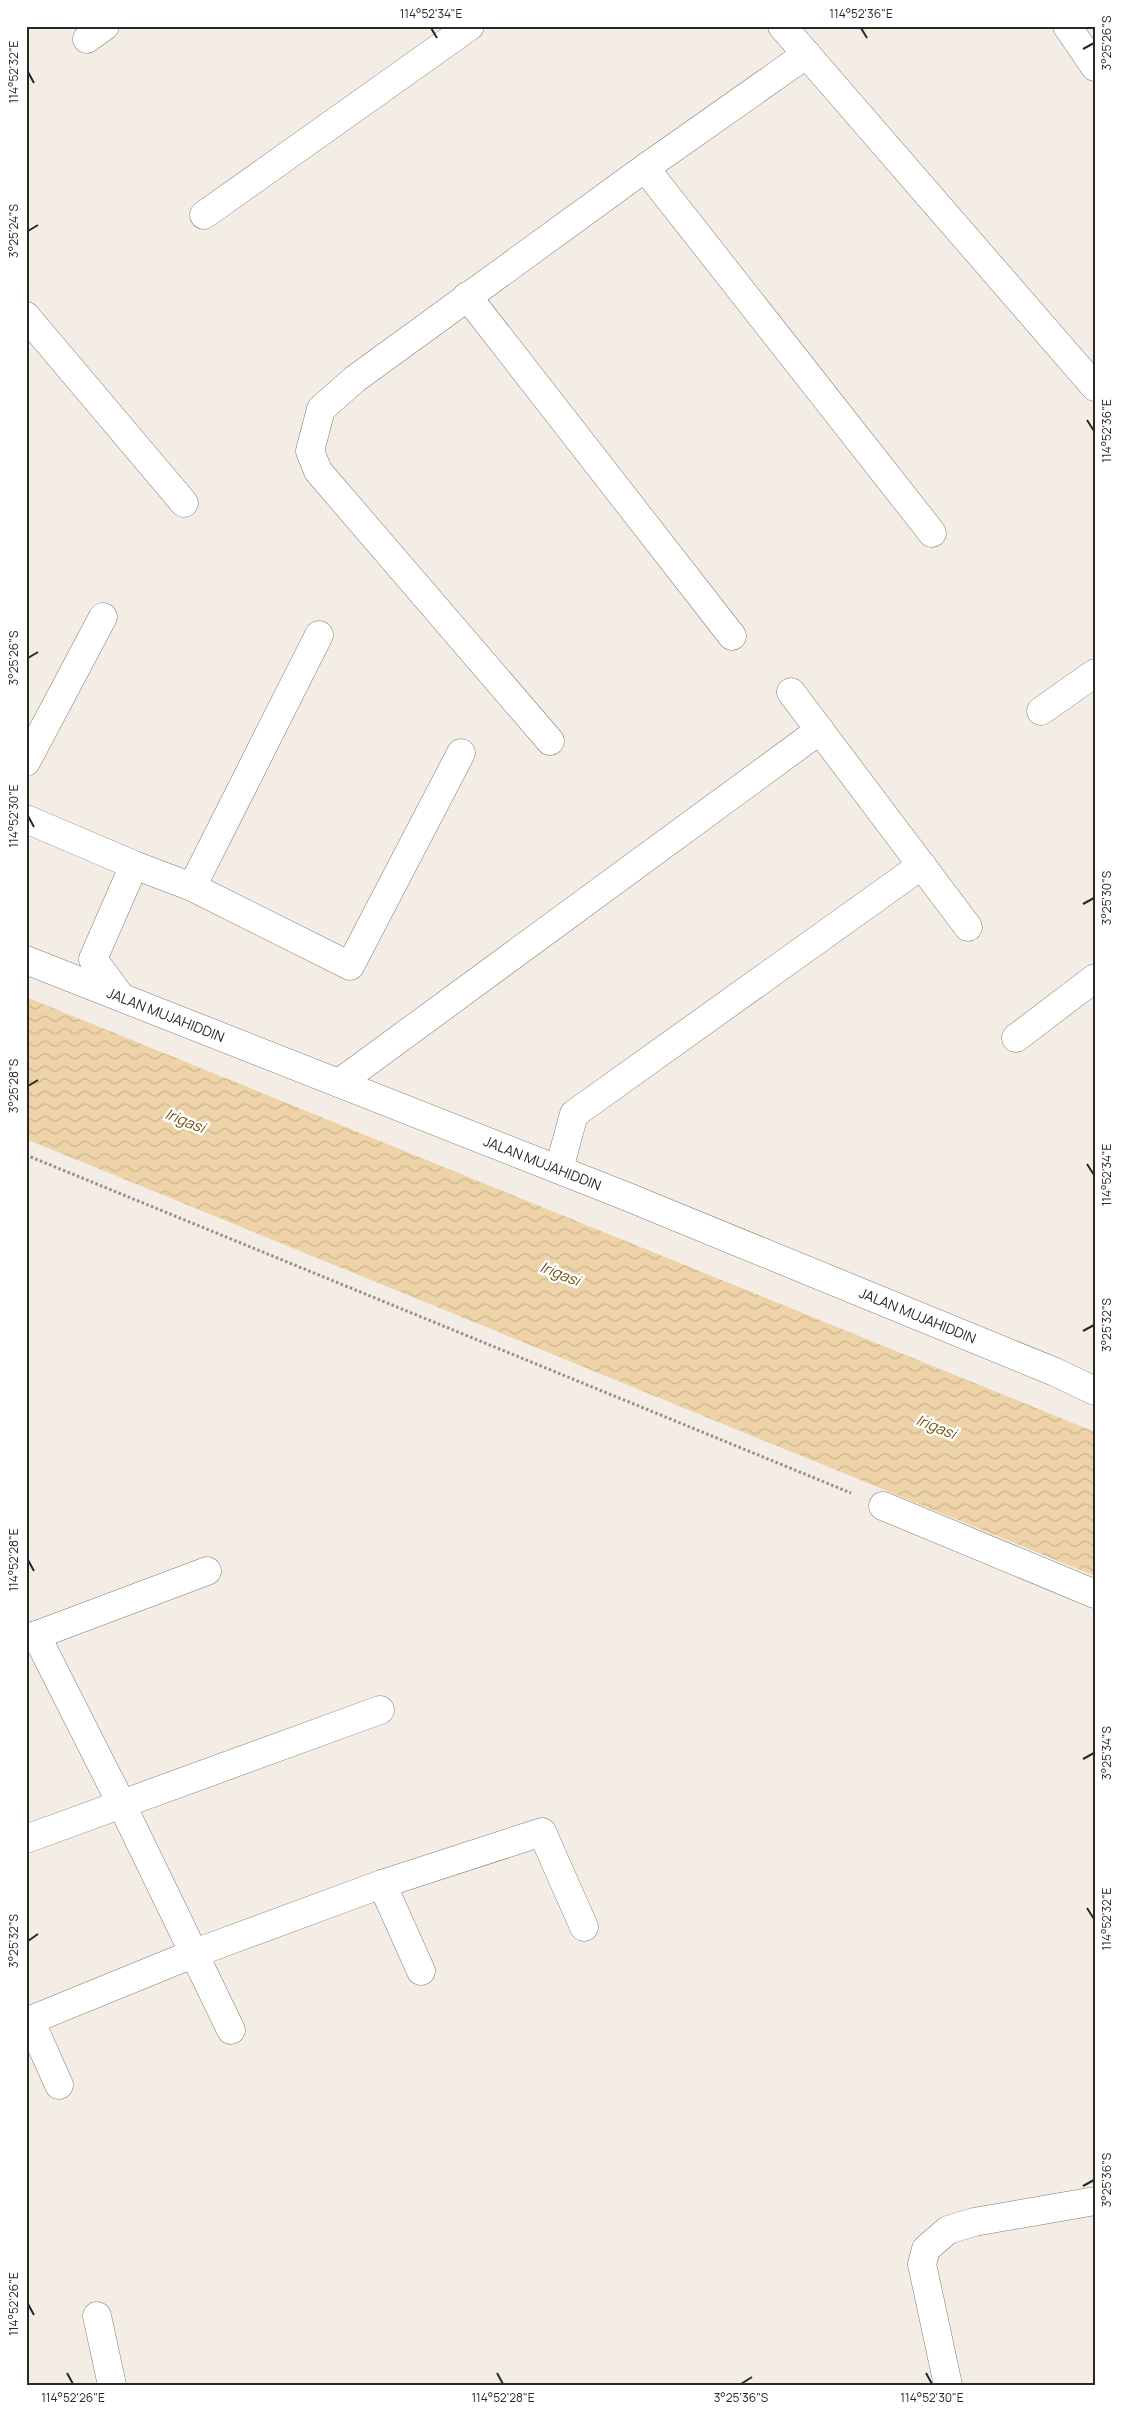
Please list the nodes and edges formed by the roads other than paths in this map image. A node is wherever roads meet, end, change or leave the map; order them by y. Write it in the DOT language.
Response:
graph roads {
  1 [pos="470,26"];
  2 [pos="782,26"];
  3 [pos="1067,26"];
  4 [pos="807,54"];
  5 [pos="1095,67"];
  6 [pos="645,168"];
  7 [pos="204,215"];
  8 [pos="467,296"];
  9 [pos="26,316"];
  10 [pos="1095,387"];
  11 [pos="184,502"];
  12 [pos="932,533"];
  13 [pos="103,617"];
  14 [pos="319,635"];
  15 [pos="732,636"];
  16 [pos="1095,673"];
  17 [pos="791,692"];
  18 [pos="1041,711"];
  19 [pos="820,730"];
  20 [pos="550,741"];
  21 [pos="461,753"];
  22 [pos="26,762"];
  23 [pos="26,818"];
  24 [pos="922,865"];
  25 [pos="134,866"];
  26 [pos="192,887"];
  27 [pos="968,927"];
  28 [pos="26,960"];
  29 [pos="1095,978"];
  30 [pos="121,997"];
  31 [pos="1016,1038"];
  32 [pos="339,1083"];
  33 [pos="559,1169"];
  34 [pos="1095,1391"];
  35 [pos="884,1506"];
  36 [pos="207,1571"];
  37 [pos="1095,1594"];
  38 [pos="31,1637"];
  39 [pos="380,1710"];
  40 [pos="121,1803"];
  41 [pos="26,1839"];
  42 [pos="382,1884"];
  43 [pos="584,1927"];
  44 [pos="195,1953"];
  45 [pos="420,1971"];
  46 [pos="28,2021"];
  47 [pos="231,2030"];
  48 [pos="58,2085"];
  49 [pos="1095,2201"];
  50 [pos="97,2316"];
  51 [pos="112,2385"];
  52 [pos="948,2385"];
  1 -- 7 [label="street"];
  2 -- 4 [label="street"];
  3 -- 5 [label="street"];
  4 -- 6 [label="street"];
  4 -- 10 [label="street"];
  6 -- 8 [label="street"];
  6 -- 12 [label="street"];
  8 -- 15 [label="street"];
  8 -- 20 [label="street"];
  9 -- 11 [label="street"];
  13 -- 22 [label="street"];
  14 -- 26 [label="street"];
  16 -- 18 [label="street"];
  17 -- 19 [label="street"];
  19 -- 24 [label="street"];
  19 -- 32 [label="street"];
  21 -- 26 [label="street"];
  23 -- 25 [label="street"];
  24 -- 27 [label="street"];
  24 -- 33 [label="street"];
  25 -- 26 [label="street"];
  25 -- 30 [label="street"];
  28 -- 30 [label="street, JALAN MUJAHIDDIN"];
  29 -- 31 [label="street"];
  30 -- 32 [label="street, JALAN MUJAHIDDIN"];
  32 -- 33 [label="street, JALAN MUJAHIDDIN"];
  33 -- 34 [label="street, JALAN MUJAHIDDIN"];
  35 -- 37 [label="street"];
  36 -- 38 [label="street"];
  38 -- 40 [label="street"];
  39 -- 40 [label="street"];
  40 -- 41 [label="street"];
  40 -- 44 [label="street"];
  42 -- 43 [label="street"];
  42 -- 44 [label="street"];
  42 -- 45 [label="street"];
  44 -- 46 [label="street"];
  44 -- 47 [label="street"];
  46 -- 48 [label="street"];
  49 -- 52 [label="street"];
  50 -- 51 [label="street"];
}
